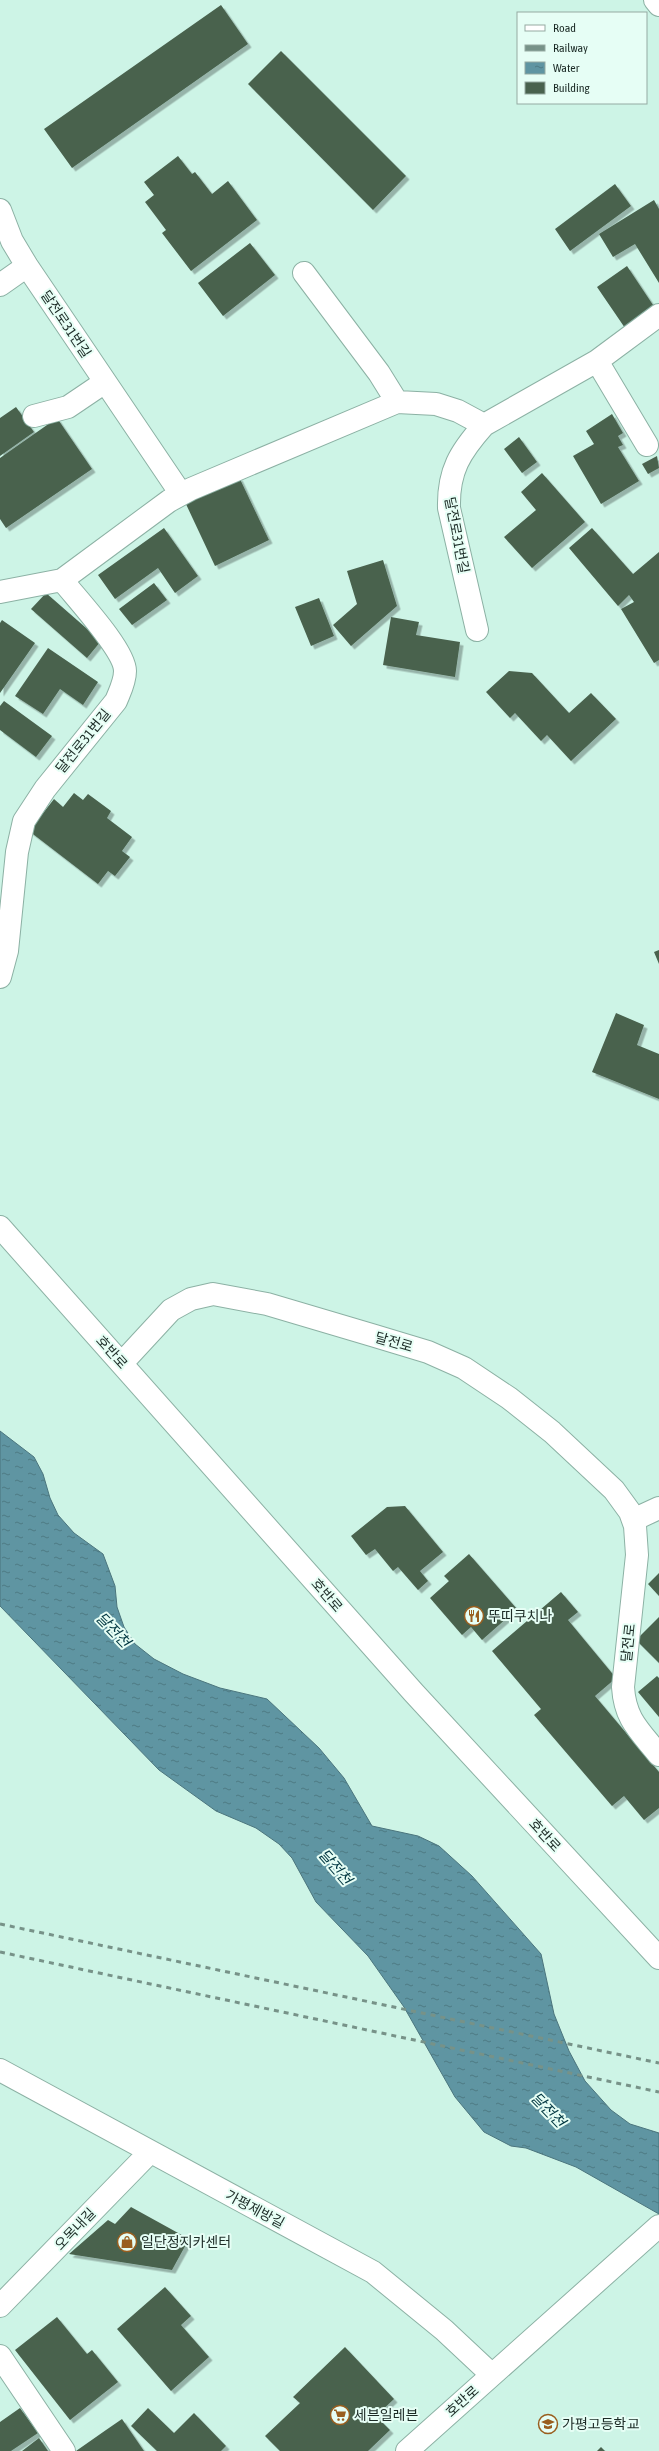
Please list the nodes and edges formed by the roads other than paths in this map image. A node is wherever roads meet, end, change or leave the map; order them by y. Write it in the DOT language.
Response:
graph roads {
  1 [pos="655,0"];
  2 [pos="659,4"];
  3 [pos="0,210"];
  4 [pos="27,266"];
  5 [pos="304,273"];
  6 [pos="0,285"];
  7 [pos="659,315"];
  8 [pos="596,361"];
  9 [pos="105,382"];
  10 [pos="397,402"];
  11 [pos="34,416"];
  12 [pos="484,425"];
  13 [pos="647,445"];
  14 [pos="181,494"];
  15 [pos="62,580"];
  16 [pos="0,592"];
  17 [pos="477,630"];
  18 [pos="0,977"];
  19 [pos="0,1227"];
  20 [pos="122,1363"];
  21 [pos="659,1508"];
  22 [pos="633,1520"];
  23 [pos="659,1755"];
  24 [pos="659,1958"];
  25 [pos="0,2070"];
  26 [pos="150,2152"];
  27 [pos="659,2226"];
  28 [pos="0,2306"];
  29 [pos="0,2356"];
  30 [pos="491,2374"];
  31 [pos="64,2451"];
  32 [pos="407,2451"];
  1 -- 2 [label="street"];
  3 -- 4 [label="street, 달전로31번길"];
  4 -- 6 [label="street"];
  4 -- 9 [label="street, 달전로31번길"];
  5 -- 10 [label="street"];
  7 -- 8 [label="street, 달전로31번길"];
  8 -- 12 [label="street, 달전로31번길"];
  8 -- 13 [label="street"];
  9 -- 11 [label="street"];
  9 -- 14 [label="street, 달전로31번길"];
  10 -- 12 [label="street"];
  10 -- 14 [label="street"];
  12 -- 17 [label="street, 달전로31번길"];
  14 -- 15 [label="street"];
  15 -- 16 [label="street"];
  15 -- 18 [label="street, 달전로31번길"];
  19 -- 20 [label="street, 호반로"];
  20 -- 22 [label="street, 달전로"];
  20 -- 24 [label="street, 호반로"];
  21 -- 22 [label="street"];
  22 -- 23 [label="street, 달전로"];
  25 -- 26 [label="street, 가평제방길"];
  26 -- 28 [label="street, 오목내길"];
  26 -- 30 [label="street, 가평제방길"];
  27 -- 30 [label="street, 호반로"];
  29 -- 31 [label="street"];
  30 -- 32 [label="street, 호반로"];
}
